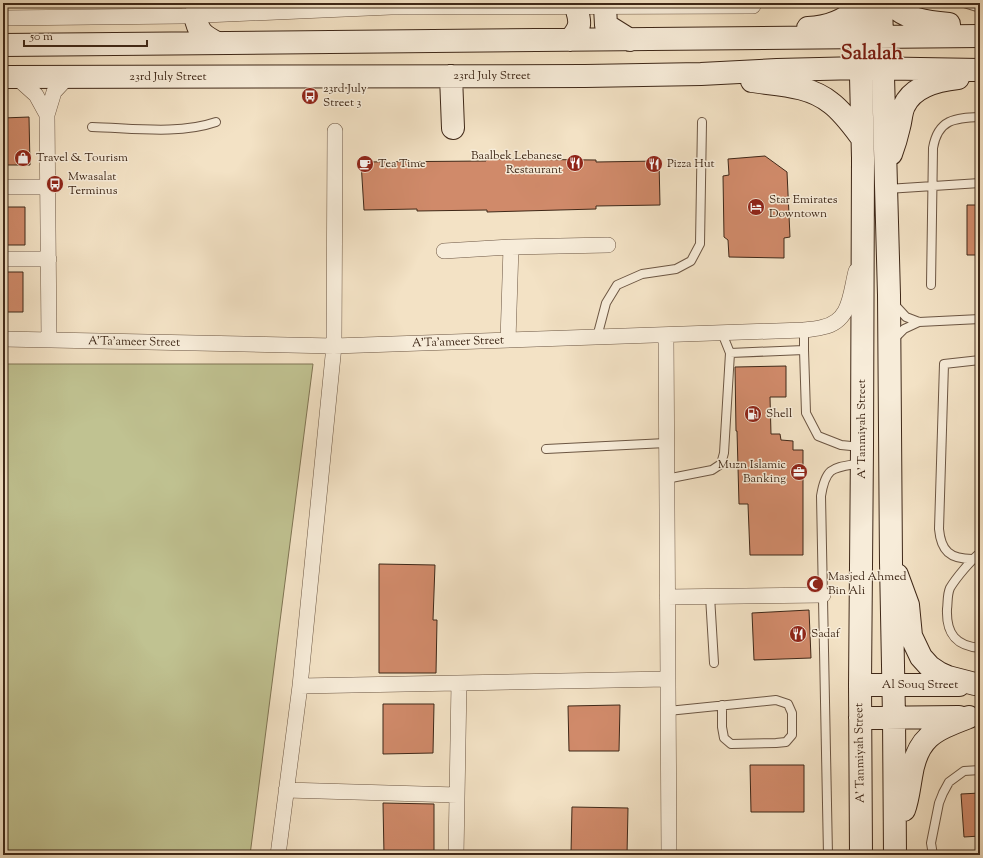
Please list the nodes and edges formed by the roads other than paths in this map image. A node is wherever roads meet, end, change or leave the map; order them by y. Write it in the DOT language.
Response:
graph roads {
  1 [pos="863,3"];
  2 [pos="881,3"];
  3 [pos="890,3"];
  4 [pos="964,3"];
  5 [pos="753,6"];
  6 [pos="576,7"];
  7 [pos="605,7"];
  8 [pos="980,8"];
  9 [pos="188,15"];
  10 [pos="3,18"];
  11 [pos="980,27"];
  12 [pos="870,36"];
  13 [pos="980,36"];
  14 [pos="738,38"];
  15 [pos="570,40"];
  16 [pos="630,40"];
  17 [pos="167,43"];
  18 [pos="217,43"];
  19 [pos="3,44"];
  20 [pos="872,68"];
  21 [pos="980,70"];
  22 [pos="701,74"];
  23 [pos="450,76"];
  24 [pos="9,77"];
  25 [pos="68,77"];
  26 [pos="980,77"];
  27 [pos="47,115"];
  28 [pos="980,117"];
  29 [pos="216,122"];
  30 [pos="702,122"];
  31 [pos="92,127"];
  32 [pos="453,128"];
  33 [pos="335,131"];
  34 [pos="862,138"];
  35 [pos="886,167"];
  36 [pos="980,183"];
  37 [pos="932,186"];
  38 [pos="3,187"];
  39 [pos="48,187"];
  40 [pos="887,189"];
  41 [pos="608,245"];
  42 [pos="511,247"];
  43 [pos="444,251"];
  44 [pos="862,253"];
  45 [pos="3,259"];
  46 [pos="48,259"];
  47 [pos="931,285"];
  48 [pos="889,295"];
  49 [pos="980,319"];
  50 [pos="919,322"];
  51 [pos="804,330"];
  52 [pos="722,333"];
  53 [pos="666,335"];
  54 [pos="597,337"];
  55 [pos="3,339"];
  56 [pos="49,340"];
  57 [pos="508,340"];
  58 [pos="334,346"];
  59 [pos="889,348"];
  60 [pos="804,350"];
  61 [pos="730,353"];
  62 [pos="980,360"];
  63 [pos="666,444"];
  64 [pos="546,449"];
  65 [pos="862,455"];
  66 [pos="666,479"];
  67 [pos="980,553"];
  68 [pos="972,559"];
  69 [pos="891,563"];
  70 [pos="823,595"];
  71 [pos="710,596"];
  72 [pos="667,597"];
  73 [pos="980,648"];
  74 [pos="714,663"];
  75 [pos="667,679"];
  76 [pos="458,683"];
  77 [pos="977,684"];
  78 [pos="860,685"];
  79 [pos="893,685"];
  80 [pos="300,686"];
  81 [pos="722,705"];
  82 [pos="668,711"];
  83 [pos="975,717"];
  84 [pos="860,718"];
  85 [pos="894,718"];
  86 [pos="980,770"];
  87 [pos="286,790"];
  88 [pos="457,795"];
  89 [pos="895,827"];
  90 [pos="278,855"];
  91 [pos="456,855"];
  92 [pos="668,855"];
  93 [pos="828,855"];
  94 [pos="861,855"];
  95 [pos="895,855"];
  96 [pos="933,855"];
  1 -- 12 [label="main road, A' Tanmiyah Street"];
  1 -- 14 [label="main road"];
  2 -- 12 [label="main road, A' Tanmiyah Street"];
  3 -- 11 [label="main road"];
  4 -- 8 [label="lane"];
  5 -- 7 [label="street"];
  6 -- 7 [label="street"];
  6 -- 9 [label="street"];
  6 -- 15 [label="main road"];
  7 -- 16 [label="main road"];
  9 -- 10 [label="street"];
  9 -- 17 [label="main road"];
  9 -- 18 [label="main road"];
  12 -- 13 [label="main road"];
  12 -- 14 [label="main road"];
  12 -- 20 [label="main road, A' Tanmiyah Street"];
  14 -- 16 [label="main road"];
  15 -- 16 [label="main road"];
  15 -- 18 [label="main road"];
  17 -- 18 [label="main road"];
  17 -- 19 [label="main road"];
  20 -- 21 [label="main road, 23rd July Street"];
  20 -- 22 [label="main road, 23rd July Street"];
  20 -- 34 [label="main road, A' Tanmiyah Street"];
  20 -- 35 [label="main road, A' Tanmiyah Street"];
  22 -- 23 [label="main road, 23rd July Street"];
  22 -- 34 [label="main road"];
  23 -- 25 [label="main road, 23rd July Street"];
  23 -- 32 [label="main road"];
  24 -- 25 [label="main road, 23rd July Street"];
  24 -- 27 [label="street"];
  25 -- 27 [label="street"];
  26 -- 35 [label="main road"];
  27 -- 39 [label="street"];
  28 -- 37 [label="lane"];
  29 -- 31 [label="lane"];
  30 -- 54 [label="lane"];
  33 -- 58 [label="street"];
  34 -- 44 [label="main road, A' Tanmiyah Street"];
  35 -- 40 [label="main road, A' Tanmiyah Street"];
  36 -- 37 [label="lane"];
  37 -- 40 [label="lane"];
  37 -- 47 [label="lane"];
  38 -- 39 [label="street"];
  39 -- 46 [label="street"];
  40 -- 48 [label="main road, A' Tanmiyah Street"];
  41 -- 42 [label="street"];
  42 -- 43 [label="street"];
  42 -- 57 [label="street"];
  44 -- 51 [label="street, A'Ta'ameer Street"];
  44 -- 65 [label="main road, A' Tanmiyah Street"];
  45 -- 46 [label="street"];
  46 -- 56 [label="street"];
  48 -- 50 [label="lane"];
  48 -- 59 [label="main road, A' Tanmiyah Street"];
  49 -- 50 [label="lane"];
  50 -- 59 [label="lane"];
  51 -- 52 [label="street, A'Ta'ameer Street"];
  51 -- 60 [label="lane"];
  52 -- 53 [label="street, A'Ta'ameer Street"];
  52 -- 61 [label="lane"];
  53 -- 54 [label="street, A'Ta'ameer Street"];
  53 -- 63 [label="street"];
  54 -- 57 [label="street, A'Ta'ameer Street"];
  55 -- 56 [label="street, A'Ta'ameer Street"];
  56 -- 58 [label="street, A'Ta'ameer Street"];
  57 -- 58 [label="street, A'Ta'ameer Street"];
  58 -- 80 [label="street"];
  59 -- 69 [label="main road, A' Tanmiyah Street"];
  60 -- 61 [label="lane"];
  60 -- 65 [label="lane"];
  61 -- 66 [label="lane"];
  62 -- 68 [label="lane"];
  63 -- 64 [label="lane"];
  63 -- 66 [label="street"];
  65 -- 70 [label="lane"];
  65 -- 78 [label="main road, A' Tanmiyah Street"];
  66 -- 72 [label="street"];
  67 -- 68 [label="lane"];
  68 -- 73 [label="lane"];
  69 -- 77 [label="main road"];
  69 -- 79 [label="main road, A' Tanmiyah Street"];
  70 -- 71 [label="street"];
  70 -- 93 [label="lane"];
  71 -- 72 [label="street"];
  71 -- 74 [label="lane"];
  72 -- 75 [label="street"];
  75 -- 76 [label="street"];
  75 -- 82 [label="street"];
  76 -- 80 [label="street"];
  76 -- 88 [label="street"];
  77 -- 79 [label="main road, Al Souq Street"];
  78 -- 79 [label="main road, Al Souq Street"];
  78 -- 84 [label="main road, A' Tanmiyah Street"];
  79 -- 85 [label="main road, A' Tanmiyah Street"];
  80 -- 87 [label="street"];
  81 -- 81 [label="lane"];
  81 -- 82 [label="lane"];
  82 -- 92 [label="street"];
  83 -- 85 [label="main road"];
  83 -- 89 [label="main road"];
  84 -- 85 [label="main road"];
  84 -- 94 [label="main road, A' Tanmiyah Street"];
  85 -- 89 [label="main road, A' Tanmiyah Street"];
  86 -- 96 [label="lane"];
  87 -- 88 [label="street"];
  87 -- 90 [label="street"];
  88 -- 91 [label="street"];
  89 -- 95 [label="main road, A' Tanmiyah Street"];
}
